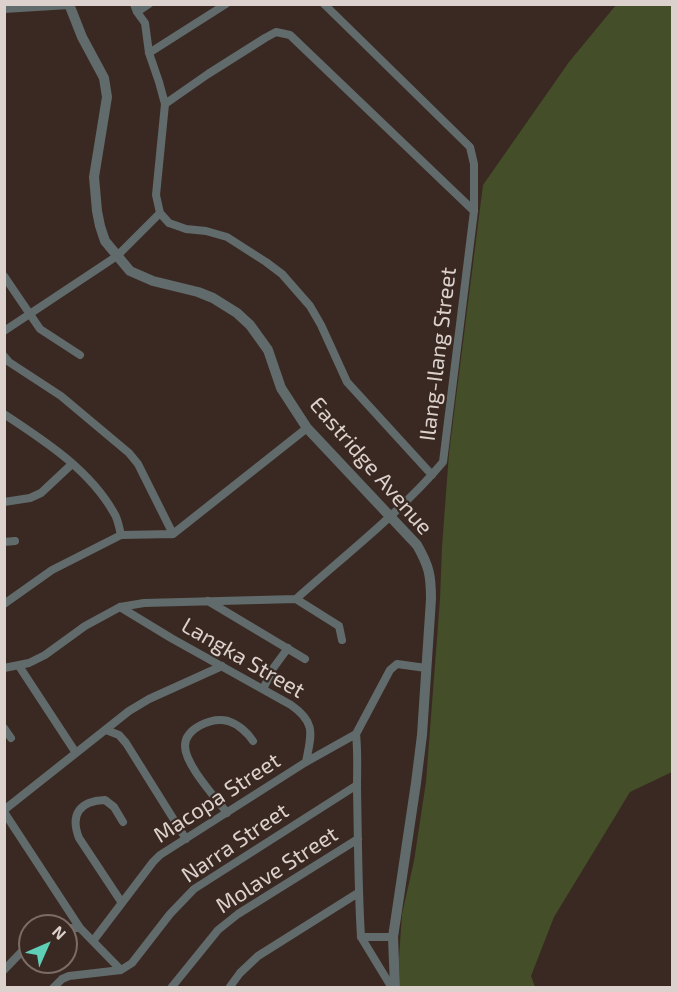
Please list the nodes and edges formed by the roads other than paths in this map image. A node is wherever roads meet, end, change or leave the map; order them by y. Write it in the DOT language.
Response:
graph roads {
  1 [pos="69,4"];
  2 [pos="149,4"];
  3 [pos="226,4"];
  4 [pos="324,4"];
  5 [pos="135,8"];
  6 [pos="4,9"];
  7 [pos="149,53"];
  8 [pos="165,104"];
  9 [pos="474,211"];
  10 [pos="160,213"];
  11 [pos="117,256"];
  12 [pos="4,276"];
  13 [pos="29,314"];
  14 [pos="4,331"];
  15 [pos="80,354"];
  16 [pos="4,356"];
  17 [pos="4,414"];
  18 [pos="307,428"];
  19 [pos="72,464"];
  20 [pos="432,475"];
  21 [pos="4,502"];
  22 [pos="390,516"];
  23 [pos="173,534"];
  24 [pos="121,535"];
  25 [pos="15,541"];
  26 [pos="4,543"];
  27 [pos="296,599"];
  28 [pos="208,601"];
  29 [pos="4,604"];
  30 [pos="120,607"];
  31 [pos="342,640"];
  32 [pos="288,648"];
  33 [pos="305,659"];
  34 [pos="19,666"];
  35 [pos="222,666"];
  36 [pos="4,668"];
  37 [pos="426,668"];
  38 [pos="262,689"];
  39 [pos="4,729"];
  40 [pos="106,730"];
  41 [pos="356,734"];
  42 [pos="11,738"];
  43 [pos="253,741"];
  44 [pos="76,753"];
  45 [pos="306,762"];
  46 [pos="357,785"];
  47 [pos="4,811"];
  48 [pos="227,813"];
  49 [pos="123,822"];
  50 [pos="186,839"];
  51 [pos="358,839"];
  52 [pos="358,893"];
  53 [pos="122,903"];
  54 [pos="80,928"];
  55 [pos="361,937"];
  56 [pos="393,937"];
  57 [pos="93,941"];
  58 [pos="18,955"];
  59 [pos="4,970"];
  60 [pos="121,970"];
  61 [pos="53,987"];
  62 [pos="171,987"];
  63 [pos="229,987"];
  64 [pos="394,987"];
  1 -- 6 [label="street"];
  1 -- 11 [label="street, Eastridge Avenue"];
  2 -- 5 [label="street"];
  3 -- 7 [label="street"];
  4 -- 9 [label="street, Ilang-Ilang Street"];
  5 -- 7 [label="street"];
  7 -- 8 [label="street"];
  8 -- 9 [label="street"];
  8 -- 10 [label="street"];
  9 -- 20 [label="street, Ilang-Ilang Street"];
  10 -- 11 [label="street"];
  10 -- 20 [label="street"];
  11 -- 13 [label="street"];
  11 -- 18 [label="street, Eastridge Avenue"];
  12 -- 13 [label="street"];
  13 -- 14 [label="street"];
  13 -- 15 [label="street"];
  16 -- 23 [label="street"];
  17 -- 19 [label="street"];
  18 -- 22 [label="street, Eastridge Avenue"];
  18 -- 23 [label="street"];
  19 -- 21 [label="street"];
  19 -- 24 [label="street"];
  20 -- 22 [label="street, Ilang-Ilang Street"];
  22 -- 27 [label="street, Ilang-Ilang Street"];
  22 -- 37 [label="street, Eastridge Avenue"];
  23 -- 24 [label="street"];
  24 -- 29 [label="street"];
  25 -- 26 [label="street"];
  27 -- 28 [label="street"];
  27 -- 31 [label="street"];
  28 -- 30 [label="street"];
  28 -- 32 [label="street"];
  30 -- 34 [label="street"];
  30 -- 35 [label="street, Langka Street"];
  32 -- 33 [label="street"];
  32 -- 38 [label="street"];
  34 -- 36 [label="street"];
  34 -- 44 [label="street"];
  35 -- 38 [label="street, Langka Street"];
  35 -- 40 [label="street"];
  37 -- 41 [label="street"];
  37 -- 56 [label="street, Eastridge Avenue"];
  38 -- 45 [label="street, Langka Street"];
  39 -- 42 [label="street"];
  40 -- 44 [label="street"];
  40 -- 50 [label="street"];
  41 -- 45 [label="street, Macopa Street"];
  41 -- 46 [label="street"];
  43 -- 48 [label="street"];
  44 -- 47 [label="street"];
  45 -- 48 [label="street, Macopa Street"];
  46 -- 51 [label="street"];
  46 -- 60 [label="street, Narra Street"];
  47 -- 54 [label="street"];
  48 -- 50 [label="street, Macopa Street"];
  49 -- 53 [label="street"];
  50 -- 53 [label="street, Macopa Street"];
  51 -- 52 [label="street"];
  51 -- 62 [label="street, Molave Street"];
  52 -- 55 [label="street"];
  52 -- 63 [label="street"];
  53 -- 57 [label="street, Macopa Street"];
  54 -- 57 [label="street"];
  55 -- 56 [label="street"];
  55 -- 64 [label="street"];
  56 -- 64 [label="street, Eastridge Avenue"];
  57 -- 60 [label="street"];
  58 -- 59 [label="street"];
  60 -- 61 [label="street"];
}
